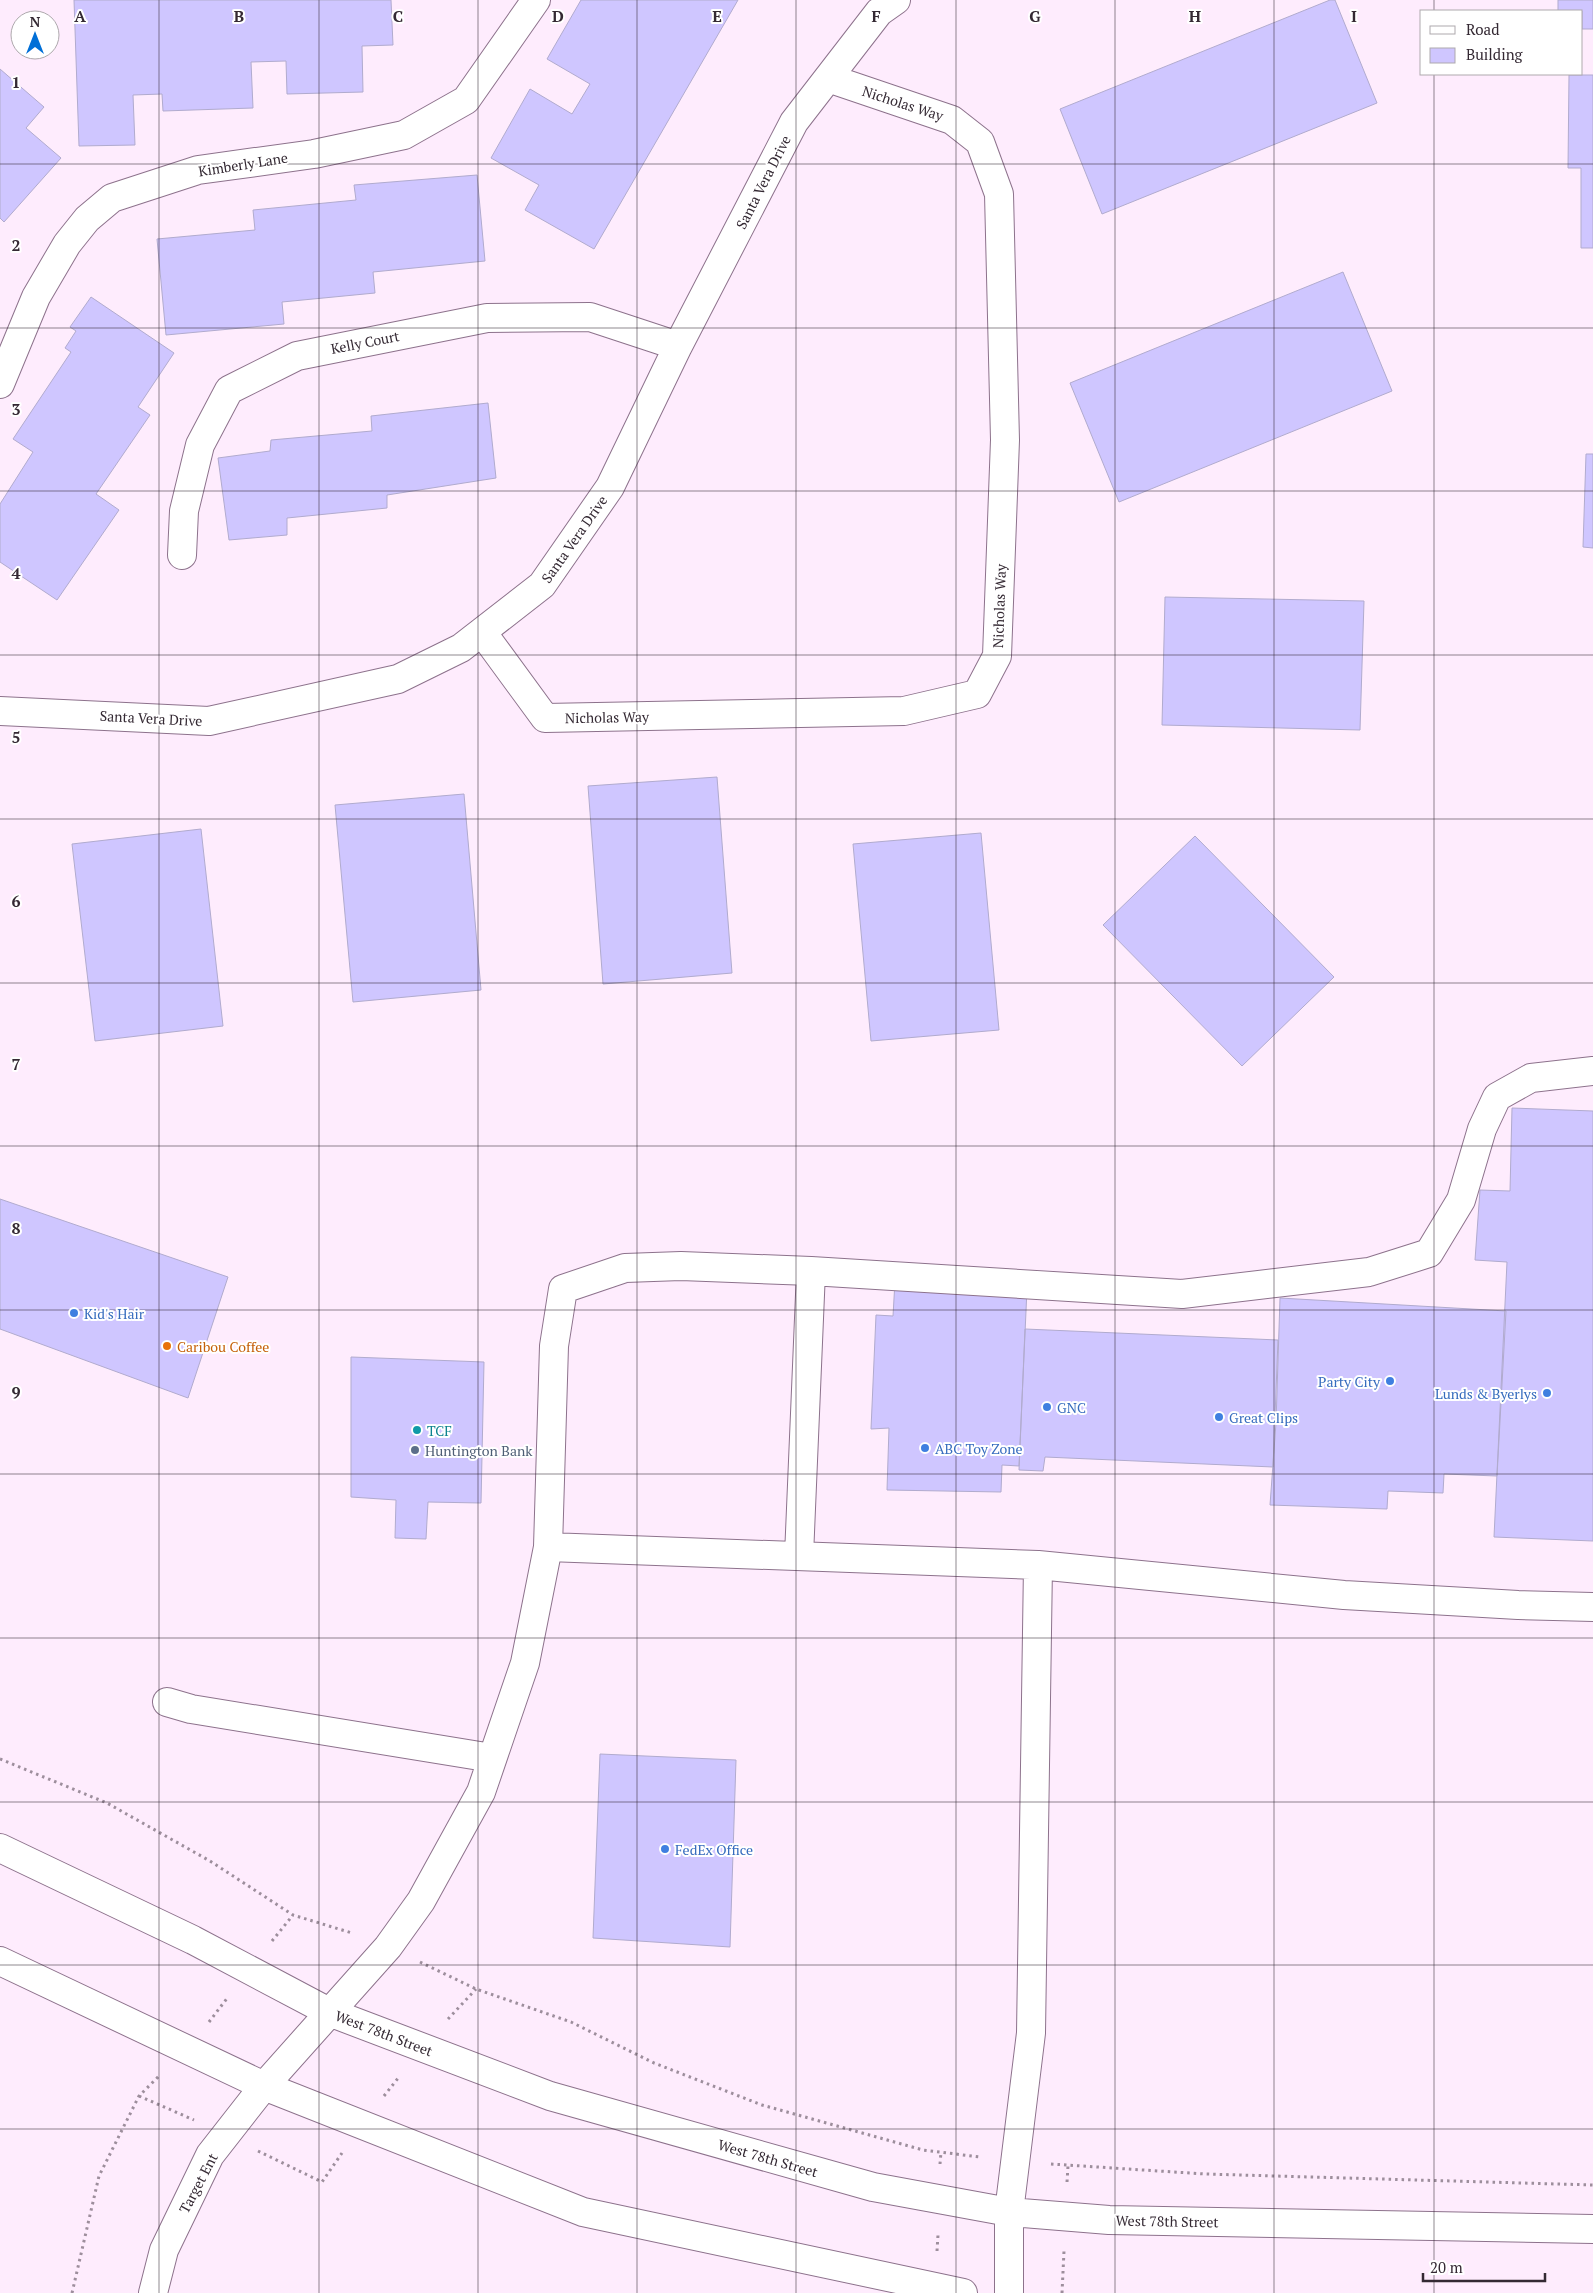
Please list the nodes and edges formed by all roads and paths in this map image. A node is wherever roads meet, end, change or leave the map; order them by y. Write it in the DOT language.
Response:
graph roads {
  1 [pos="536,0"];
  2 [pos="896,0"];
  3 [pos="828,78"];
  4 [pos="678,346"];
  5 [pos="0,384"];
  6 [pos="182,555"];
  7 [pos="482,632"];
  8 [pos="0,711"];
  9 [pos="1593,1071"];
  10 [pos="811,1271"];
  11 [pos="548,1547"];
  12 [pos="799,1556"];
  13 [pos="1038,1565"];
  14 [pos="1593,1607"];
  15 [pos="167,1702"];
  16 [pos="492,1758"];
  17 [pos="0,1759"];
  18 [pos="0,1848"];
  19 [pos="294,1914"];
  20 [pos="388,1947"];
  21 [pos="0,1961"];
  22 [pos="250,1970"];
  23 [pos="329,2012"];
  24 [pos="187,2049"];
  25 [pos="264,2086"];
  26 [pos="1015,2162"];
  27 [pos="1593,2185"];
  28 [pos="1009,2212"];
  29 [pos="1593,2229"];
  30 [pos="72,2293"];
  31 [pos="153,2293"];
  32 [pos="963,2293"];
  33 [pos="1009,2293"];
  1 -- 5 [label="street, Kimberly Lane"];
  2 -- 3 [label="street, Santa Vera Drive"];
  3 -- 4 [label="street, Santa Vera Drive"];
  3 -- 7 [label="street, Nicholas Way"];
  4 -- 6 [label="street, Kelly Court"];
  4 -- 7 [label="street, Santa Vera Drive"];
  7 -- 8 [label="street, Santa Vera Drive"];
  9 -- 10 [label="street"];
  10 -- 11 [label="street, Target Ent"];
  10 -- 12 [label="street"];
  11 -- 12 [label="street"];
  11 -- 16 [label="street, Target Ent"];
  12 -- 13 [label="street"];
  13 -- 14 [label="street"];
  13 -- 26 [label="street"];
  15 -- 16 [label="street"];
  16 -- 20 [label="street, Target Ent"];
  17 -- 19 [label="path"];
  18 -- 22 [label="street, West 78th Street"];
  19 -- 20 [label="path"];
  19 -- 22 [label="path"];
  20 -- 23 [label="street, Target Ent"];
  20 -- 26 [label="path"];
  21 -- 24 [label="street"];
  22 -- 23 [label="street, West 78th Street"];
  22 -- 24 [label="path"];
  23 -- 25 [label="street, Target Ent"];
  23 -- 28 [label="street, West 78th Street"];
  24 -- 25 [label="street"];
  24 -- 30 [label="path"];
  25 -- 31 [label="street, Target Ent"];
  25 -- 32 [label="street"];
  26 -- 27 [label="path"];
  26 -- 28 [label="street"];
  28 -- 29 [label="street, West 78th Street"];
  28 -- 33 [label="street"];
}
